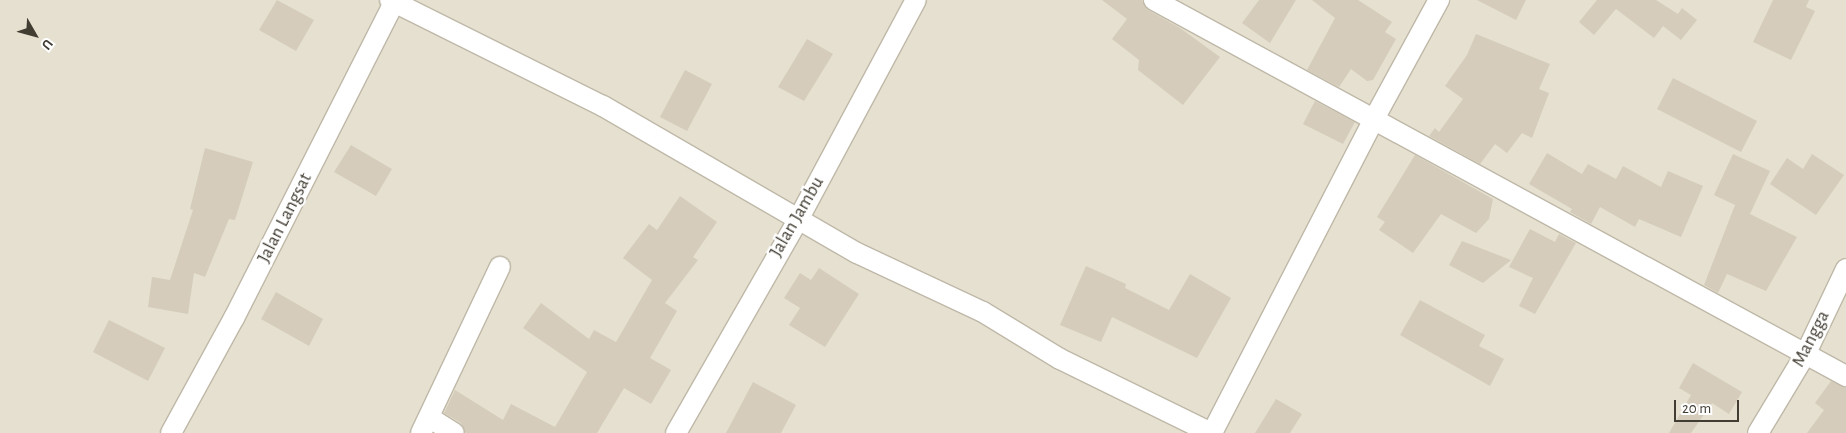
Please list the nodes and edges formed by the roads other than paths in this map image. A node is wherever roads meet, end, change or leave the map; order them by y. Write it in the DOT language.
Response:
graph roads {
  1 [pos="916,0"];
  2 [pos="1154,0"];
  3 [pos="1439,0"];
  4 [pos="393,1"];
  5 [pos="1374,119"];
  6 [pos="799,218"];
  7 [pos="500,267"];
  8 [pos="1846,268"];
  9 [pos="1806,353"];
  10 [pos="1846,376"];
  11 [pos="426,426"];
  12 [pos="171,433"];
  13 [pos="454,433"];
  14 [pos="676,433"];
  15 [pos="1211,433"];
  16 [pos="1758,433"];
  1 -- 6 [label="street, Jalan Jambu"];
  2 -- 5 [label="street"];
  3 -- 5 [label="street"];
  4 -- 6 [label="street"];
  4 -- 12 [label="street, Jalan Langsat"];
  5 -- 9 [label="street"];
  5 -- 15 [label="street"];
  6 -- 14 [label="street, Jalan Jambu"];
  6 -- 15 [label="street"];
  7 -- 11 [label="street"];
  8 -- 9 [label="street, Mangga"];
  9 -- 10 [label="street"];
  9 -- 16 [label="street, Mangga"];
  11 -- 13 [label="street"];
}
